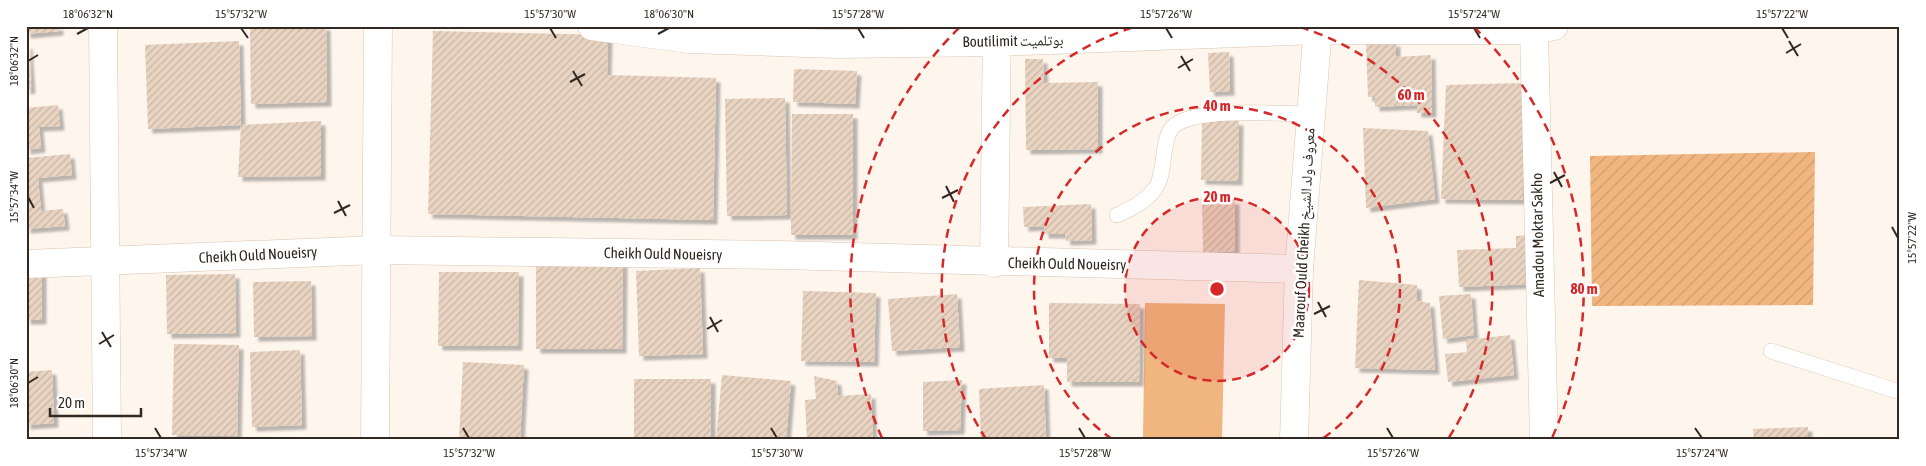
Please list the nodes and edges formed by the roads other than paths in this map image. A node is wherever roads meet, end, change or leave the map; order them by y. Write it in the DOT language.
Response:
graph roads {
  1 [pos="103,26"];
  2 [pos="378,26"];
  3 [pos="592,26"];
  4 [pos="1317,28"];
  5 [pos="1544,28"];
  6 [pos="997,34"];
  7 [pos="1311,114"];
  8 [pos="1117,215"];
  9 [pos="377,250"];
  10 [pos="994,262"];
  11 [pos="105,263"];
  12 [pos="26,264"];
  13 [pos="1299,269"];
  14 [pos="1771,351"];
  15 [pos="1900,392"];
  16 [pos="107,440"];
  17 [pos="375,440"];
  18 [pos="1294,440"];
  19 [pos="1544,440"];
  1 -- 11 [label="street"];
  2 -- 9 [label="street"];
  3 -- 6 [label="street, Boutilimit بوتلميت"];
  4 -- 5 [label="street, Boutilimit بوتلميت"];
  4 -- 6 [label="street, Boutilimit بوتلميت"];
  4 -- 7 [label="street, Maarouf Ould Cheikh معروف ولد الشيخ"];
  5 -- 19 [label="street, Amadou Moktar Sakho"];
  6 -- 10 [label="street"];
  7 -- 8 [label="lane"];
  7 -- 13 [label="street, Maarouf Ould Cheikh معروف ولد الشيخ"];
  9 -- 10 [label="street, Cheikh Ould Noueisry"];
  9 -- 11 [label="street, Cheikh Ould Noueisry"];
  9 -- 17 [label="street"];
  10 -- 13 [label="street, Cheikh Ould Noueisry"];
  11 -- 12 [label="street, Cheikh Ould Noueisry"];
  11 -- 16 [label="street"];
  13 -- 18 [label="street, Maarouf Ould Cheikh معروف ولد الشيخ"];
  14 -- 15 [label="lane"];
}
